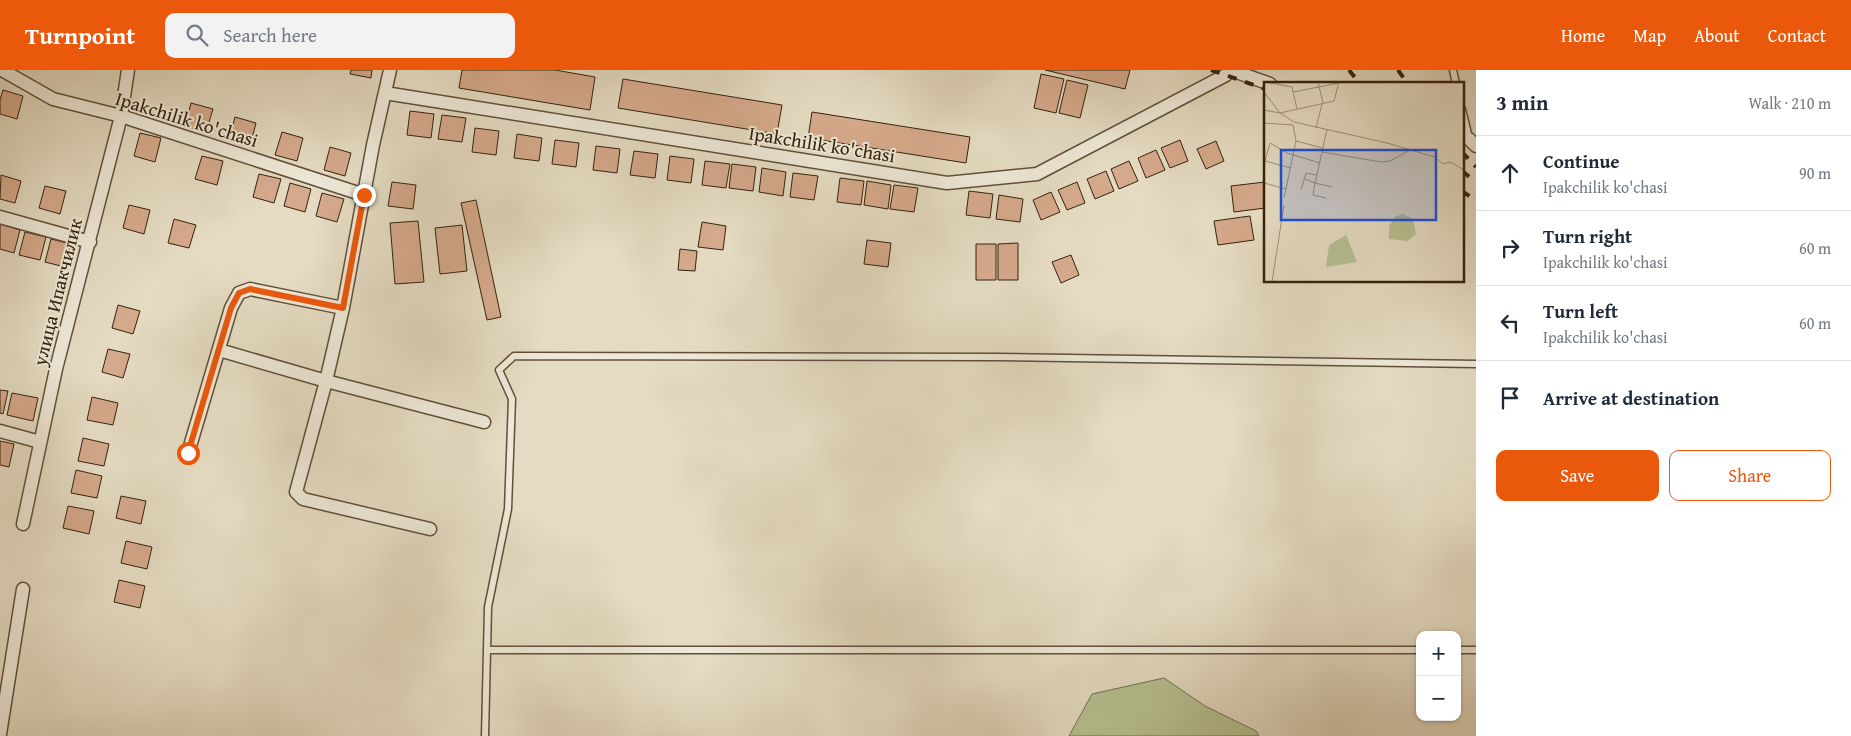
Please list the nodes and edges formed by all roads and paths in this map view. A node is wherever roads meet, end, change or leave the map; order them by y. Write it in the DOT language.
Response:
graph roads {
  1 [pos="2,70"];
  2 [pos="128,70"];
  3 [pos="390,70"];
  4 [pos="1230,70"];
  5 [pos="1264,82"];
  6 [pos="385,93"];
  7 [pos="121,116"];
  8 [pos="1464,118"];
  9 [pos="1469,141"];
  10 [pos="364,195"];
  11 [pos="0,217"];
  12 [pos="90,242"];
  13 [pos="343,308"];
  14 [pos="219,350"];
  15 [pos="1476,364"];
  16 [pos="326,381"];
  17 [pos="484,422"];
  18 [pos="0,431"];
  19 [pos="40,442"];
  20 [pos="188,453"];
  21 [pos="22,524"];
  22 [pos="430,529"];
  23 [pos="22,589"];
  24 [pos="487,650"];
  25 [pos="1416,650"];
  26 [pos="1461,650"];
  27 [pos="1476,650"];
  28 [pos="0,734"];
  29 [pos="485,736"];
  1 -- 7 [label="street, Ipakchilik ko'chasi"];
  2 -- 7 [label="street, улица Ипакчилик"];
  3 -- 6 [label="street"];
  4 -- 5 [label="street"];
  4 -- 6 [label="street, Ipakchilik ko'chasi"];
  6 -- 10 [label="street"];
  7 -- 10 [label="street, Ipakchilik ko'chasi"];
  7 -- 12 [label="street, улица Ипакчилик"];
  8 -- 9 [label="lane"];
  10 -- 13 [label="street"];
  11 -- 12 [label="street"];
  12 -- 19 [label="street, улица Ипакчилик"];
  13 -- 14 [label="street"];
  13 -- 16 [label="street"];
  14 -- 16 [label="street"];
  14 -- 20 [label="street"];
  15 -- 24 [label="lane"];
  16 -- 17 [label="street"];
  16 -- 22 [label="street"];
  18 -- 19 [label="street"];
  19 -- 21 [label="street, улица Ипакчилик"];
  23 -- 28 [label="street"];
  24 -- 25 [label="lane"];
  24 -- 29 [label="lane"];
  26 -- 27 [label="lane"];
}
